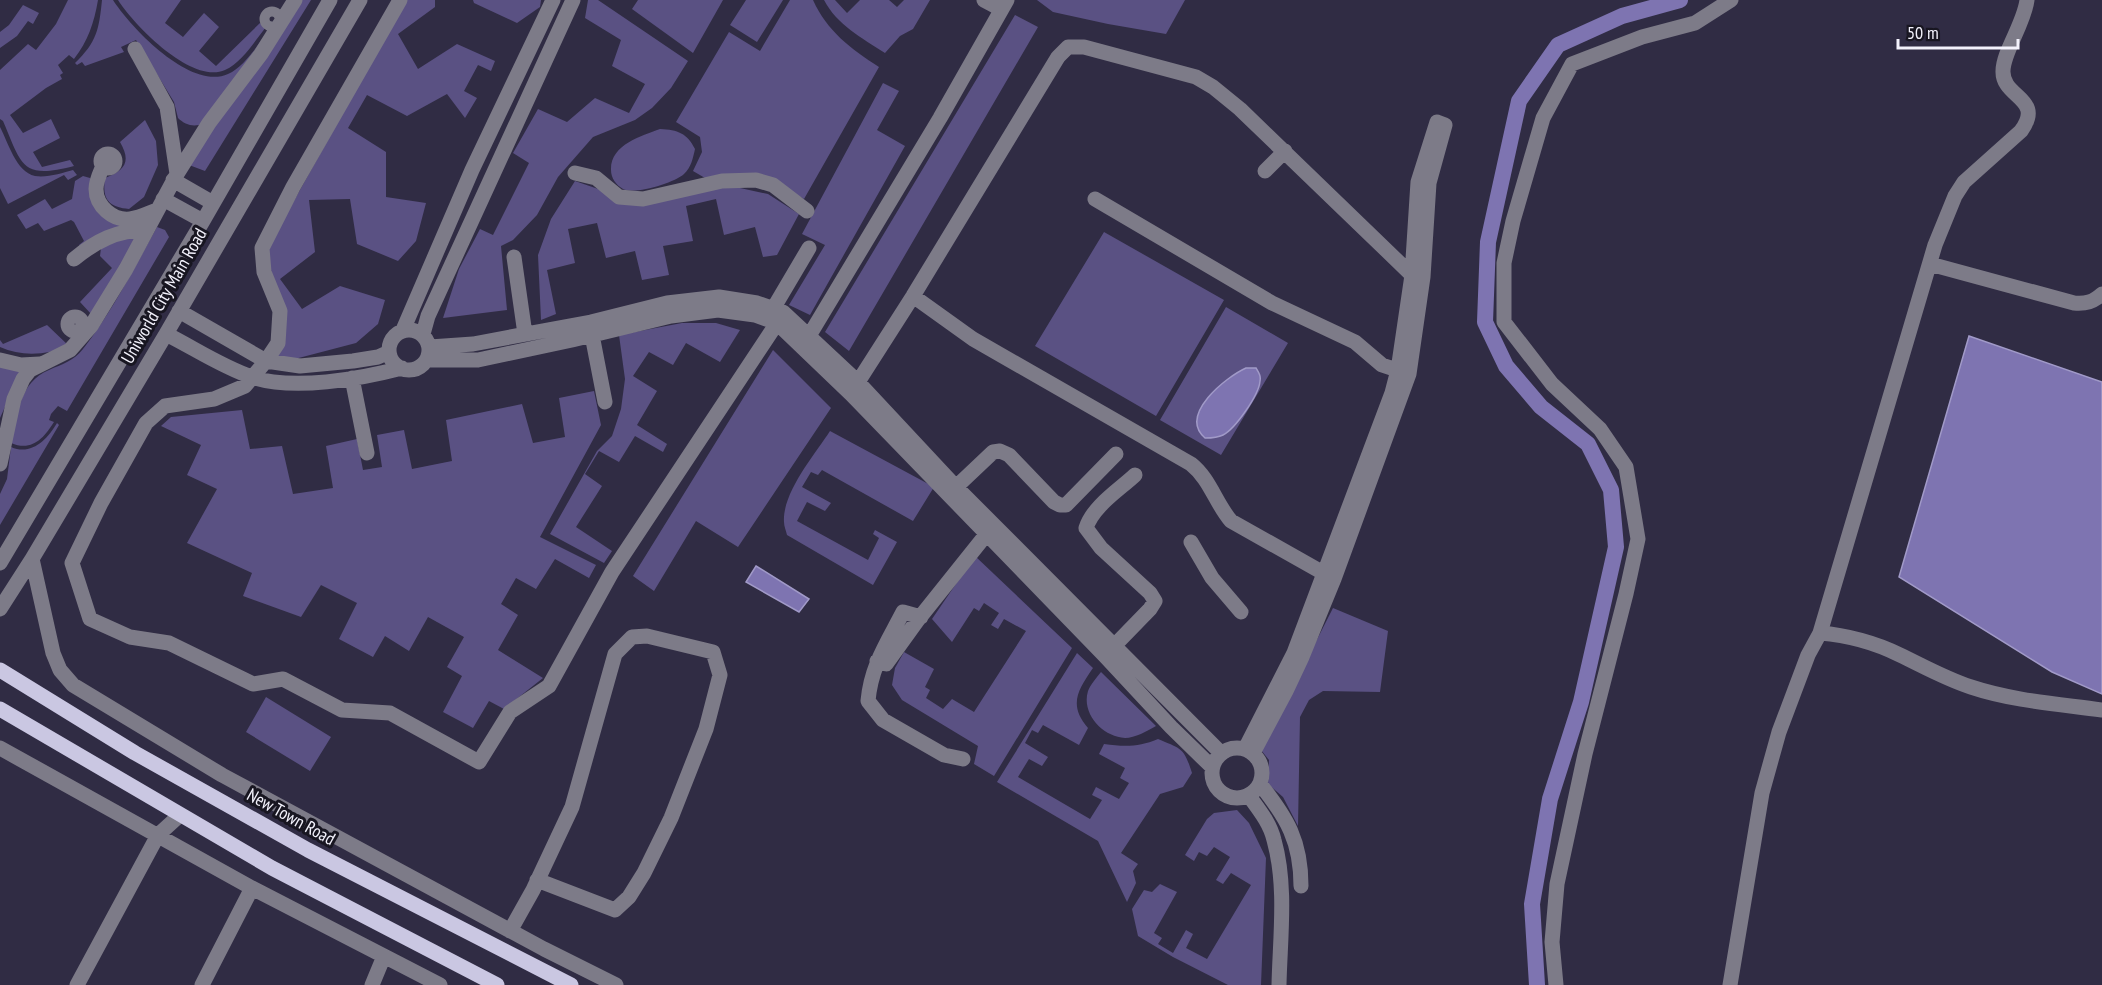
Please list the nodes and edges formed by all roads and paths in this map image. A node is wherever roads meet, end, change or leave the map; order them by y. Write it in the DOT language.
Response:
graph roads {
  1 [pos="295,0"];
  2 [pos="330,0"];
  3 [pos="360,0"];
  4 [pos="400,0"];
  5 [pos="553,0"];
  6 [pos="573,0"];
  7 [pos="984,0"];
  8 [pos="1731,0"];
  9 [pos="2027,0"];
  10 [pos="1004,5"];
  11 [pos="303,45"];
  12 [pos="135,49"];
  13 [pos="326,58"];
  14 [pos="1441,124"];
  15 [pos="1285,151"];
  16 [pos="103,166"];
  17 [pos="1265,171"];
  18 [pos="575,173"];
  19 [pos="175,177"];
  20 [pos="1095,199"];
  21 [pos="213,203"];
  22 [pos="160,204"];
  23 [pos="807,211"];
  24 [pos="203,221"];
  25 [pos="146,230"];
  26 [pos="809,248"];
  27 [pos="514,256"];
  28 [pos="74,259"];
  29 [pos="1930,264"];
  30 [pos="1418,276"];
  31 [pos="2102,294"];
  32 [pos="913,296"];
  33 [pos="179,311"];
  34 [pos="775,316"];
  35 [pos="403,330"];
  36 [pos="166,334"];
  37 [pos="525,334"];
  38 [pos="592,335"];
  39 [pos="809,336"];
  40 [pos="427,347"];
  41 [pos="389,352"];
  42 [pos="0,360"];
  43 [pos="266,361"];
  44 [pos="40,364"];
  45 [pos="402,368"];
  46 [pos="1403,372"];
  47 [pos="253,378"];
  48 [pos="352,378"];
  49 [pos="858,382"];
  50 [pos="605,402"];
  51 [pos="2,445"];
  52 [pos="367,453"];
  53 [pos="1116,454"];
  54 [pos="0,464"];
  55 [pos="1135,475"];
  56 [pos="956,487"];
  57 [pos="990,529"];
  58 [pos="1191,542"];
  59 [pos="2,556"];
  60 [pos="32,558"];
  61 [pos="1329,577"];
  62 [pos="0,609"];
  63 [pos="1241,612"];
  64 [pos="1820,633"];
  65 [pos="1115,652"];
  66 [pos="0,670"];
  67 [pos="0,709"];
  68 [pos="2102,710"];
  69 [pos="0,748"];
  70 [pos="1249,751"];
  71 [pos="1221,753"];
  72 [pos="963,759"];
  73 [pos="1212,767"];
  74 [pos="1260,784"];
  75 [pos="1249,796"];
  76 [pos="180,815"];
  77 [pos="158,835"];
  78 [pos="537,880"];
  79 [pos="1301,886"];
  80 [pos="252,888"];
  81 [pos="513,932"];
  82 [pos="505,951"];
  83 [pos="384,956"];
  84 [pos="77,985"];
  85 [pos="202,985"];
  86 [pos="372,985"];
  87 [pos="440,985"];
  88 [pos="497,985"];
  89 [pos="571,985"];
  90 [pos="616,985"];
  91 [pos="1279,985"];
  92 [pos="1556,985"];
  93 [pos="1730,985"];
  1 -- 19 [label="street"];
  2 -- 11 [label="street, Uniworld City Main Road"];
  3 -- 13 [label="street, Uniworld City Main Road"];
  4 -- 43 [label="street"];
  5 -- 35 [label="street"];
  6 -- 40 [label="street"];
  7 -- 10 [label="street"];
  8 -- 92 [label="street"];
  9 -- 29 [label="street"];
  10 -- 39 [label="street"];
  11 -- 13 [label="street"];
  11 -- 21 [label="street, Uniworld City Main Road"];
  12 -- 19 [label="street"];
  13 -- 33 [label="street, Uniworld City Main Road"];
  14 -- 30 [label="street"];
  15 -- 17 [label="street"];
  15 -- 30 [label="street"];
  15 -- 32 [label="street"];
  16 -- 22 [label="street"];
  18 -- 23 [label="street"];
  19 -- 21 [label="street"];
  19 -- 22 [label="street"];
  20 -- 46 [label="street"];
  21 -- 24 [label="street, Uniworld City Main Road"];
  22 -- 24 [label="street"];
  22 -- 25 [label="street"];
  24 -- 59 [label="street, Uniworld City Main Road"];
  25 -- 28 [label="street"];
  25 -- 44 [label="street"];
  26 -- 34 [label="street"];
  27 -- 37 [label="street"];
  29 -- 31 [label="street"];
  29 -- 64 [label="street"];
  30 -- 46 [label="street"];
  32 -- 49 [label="street"];
  32 -- 61 [label="street"];
  33 -- 36 [label="street, Uniworld City Main Road"];
  33 -- 43 [label="street"];
  34 -- 37 [label="street"];
  34 -- 38 [label="street"];
  34 -- 39 [label="street"];
  34 -- 47 [label="street"];
  34 -- 57 [label="street"];
  35 -- 40 [label="street"];
  35 -- 41 [label="street"];
  36 -- 47 [label="street"];
  36 -- 60 [label="street, Uniworld City Main Road"];
  37 -- 40 [label="street"];
  38 -- 40 [label="street"];
  38 -- 50 [label="street"];
  39 -- 49 [label="street"];
  40 -- 45 [label="street"];
  41 -- 43 [label="street"];
  41 -- 45 [label="street"];
  42 -- 44 [label="street"];
  43 -- 47 [label="street"];
  44 -- 51 [label="street"];
  45 -- 48 [label="street"];
  46 -- 61 [label="street"];
  47 -- 48 [label="street"];
  48 -- 52 [label="street"];
  49 -- 56 [label="street"];
  51 -- 54 [label="street"];
  53 -- 56 [label="street"];
  55 -- 65 [label="street"];
  56 -- 57 [label="street"];
  57 -- 65 [label="street"];
  57 -- 72 [label="street"];
  58 -- 63 [label="street"];
  60 -- 62 [label="street, Uniworld City Main Road"];
  60 -- 81 [label="street"];
  61 -- 70 [label="street"];
  64 -- 68 [label="street"];
  64 -- 93 [label="street"];
  65 -- 71 [label="street"];
  65 -- 73 [label="street"];
  66 -- 82 [label="main road, New Town Road"];
  67 -- 76 [label="main road"];
  69 -- 77 [label="street"];
  70 -- 71 [label="street"];
  70 -- 74 [label="street"];
  71 -- 73 [label="street"];
  73 -- 75 [label="street"];
  74 -- 75 [label="street"];
  74 -- 79 [label="street"];
  75 -- 91 [label="street"];
  76 -- 77 [label="street"];
  76 -- 88 [label="main road"];
  77 -- 80 [label="street"];
  77 -- 84 [label="street"];
  78 -- 78 [label="street"];
  78 -- 81 [label="street"];
  80 -- 83 [label="street"];
  80 -- 85 [label="street"];
  81 -- 82 [label="street"];
  81 -- 90 [label="street"];
  82 -- 89 [label="main road, New Town Road"];
  83 -- 86 [label="street"];
  83 -- 87 [label="street"];
}
